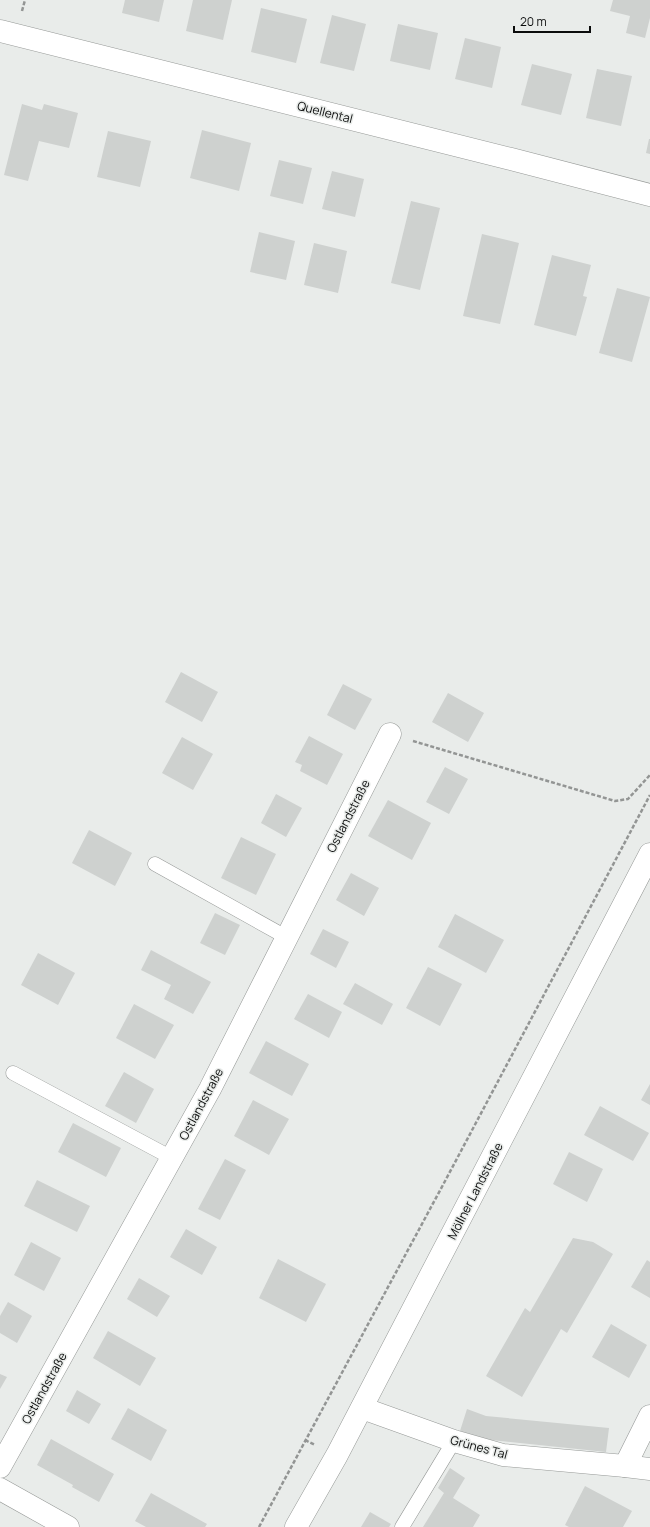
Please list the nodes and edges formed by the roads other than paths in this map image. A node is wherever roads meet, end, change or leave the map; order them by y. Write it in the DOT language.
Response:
graph roads {
  1 [pos="0,30"];
  2 [pos="650,195"];
  3 [pos="390,734"];
  4 [pos="650,854"];
  5 [pos="155,864"];
  6 [pos="286,938"];
  7 [pos="13,1073"];
  8 [pos="172,1158"];
  9 [pos="362,1408"];
  10 [pos="650,1416"];
  11 [pos="454,1441"];
  12 [pos="625,1466"];
  13 [pos="0,1467"];
  14 [pos="650,1469"];
  15 [pos="0,1489"];
  16 [pos="68,1527"];
  17 [pos="296,1527"];
  18 [pos="402,1527"];
  1 -- 2 [label="street, Quellental"];
  3 -- 6 [label="street, Ostlandstraße"];
  4 -- 9 [label="street, Möllner Landstraße"];
  5 -- 6 [label="lane"];
  6 -- 8 [label="street, Ostlandstraße"];
  7 -- 8 [label="lane"];
  8 -- 13 [label="street, Ostlandstraße"];
  9 -- 11 [label="street, Grünes Tal"];
  9 -- 17 [label="street, Möllner Landstraße"];
  10 -- 12 [label="street"];
  11 -- 12 [label="street, Grünes Tal"];
  11 -- 18 [label="lane"];
  12 -- 14 [label="street, Grünes Tal"];
  15 -- 16 [label="street"];
}
